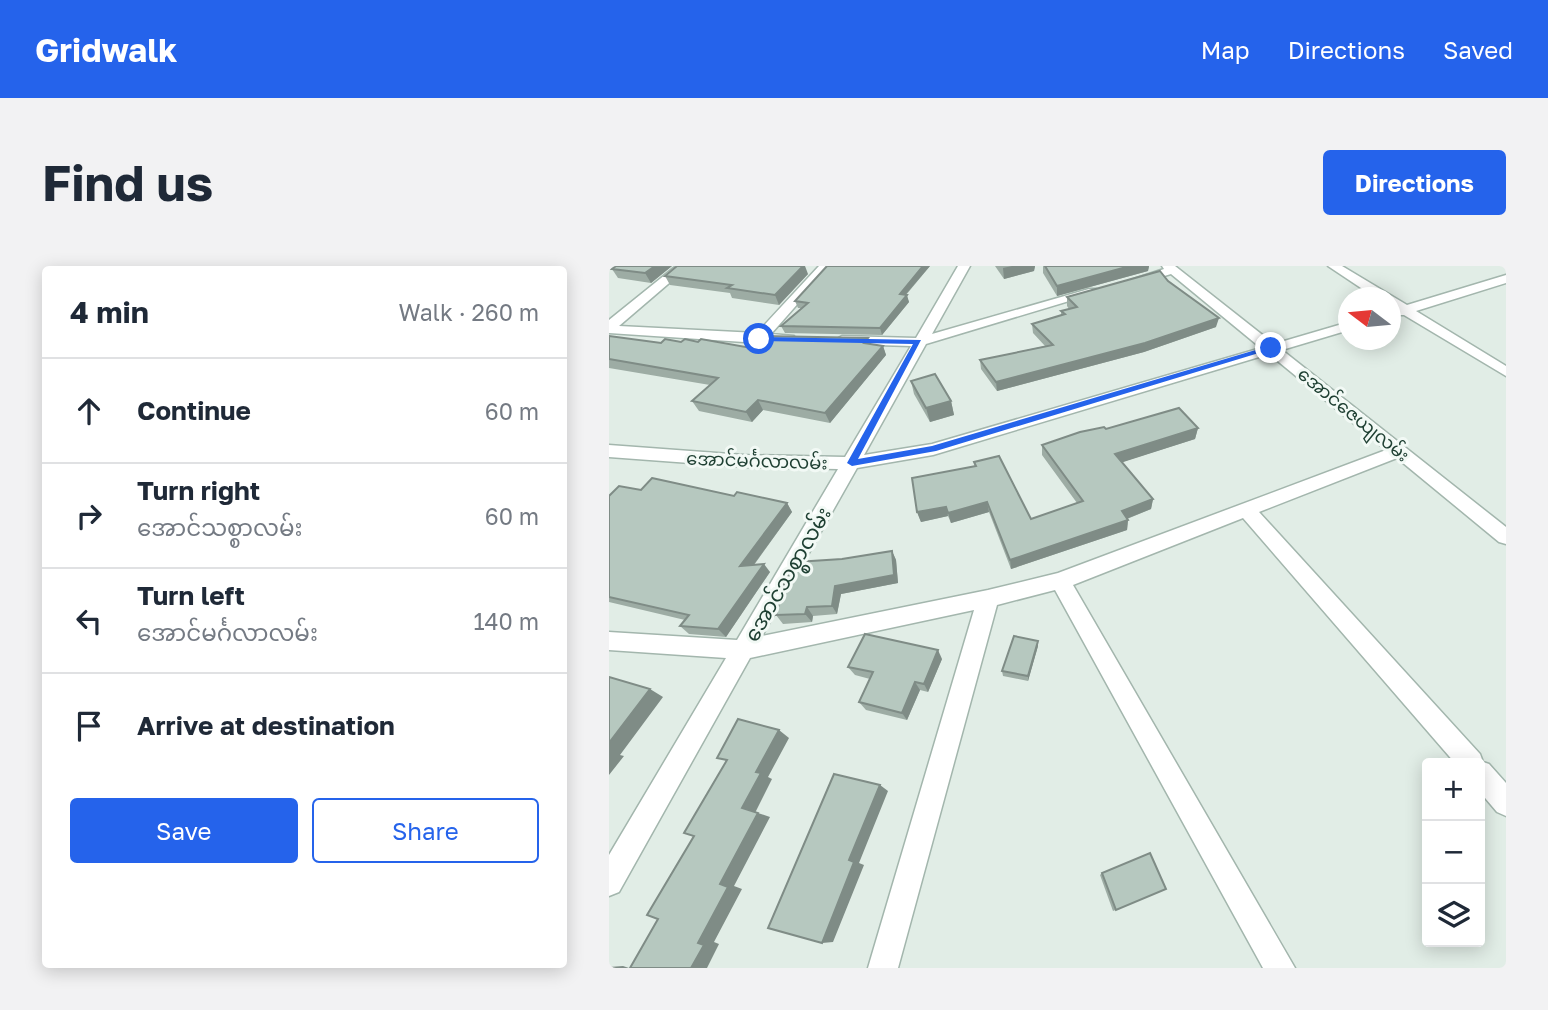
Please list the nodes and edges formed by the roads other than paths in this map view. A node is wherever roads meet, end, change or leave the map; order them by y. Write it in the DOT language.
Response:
graph roads {
  1 [pos="683,266"];
  2 [pos="825,266"];
  3 [pos="964,266"];
  4 [pos="1334,266"];
  5 [pos="1170,268"];
  6 [pos="1506,279"];
  7 [pos="1367,287"];
  8 [pos="1401,307"];
  9 [pos="1406,310"];
  10 [pos="1401,312"];
  11 [pos="609,328"];
  12 [pos="1338,329"];
  13 [pos="759,339"];
  14 [pos="799,340"];
  15 [pos="825,340"];
  16 [pos="918,342"];
  17 [pos="1271,348"];
  18 [pos="1506,372"];
  19 [pos="609,451"];
  20 [pos="1400,451"];
  21 [pos="852,463"];
  22 [pos="1245,509"];
  23 [pos="1506,537"];
  24 [pos="1060,581"];
  25 [pos="988,599"];
  26 [pos="609,641"];
  27 [pos="743,650"];
  28 [pos="1467,758"];
  29 [pos="1485,779"];
  30 [pos="1506,803"];
  31 [pos="609,882"];
  32 [pos="883,968"];
  33 [pos="1280,968"];
  1 -- 11 [label="street"];
  2 -- 13 [label="street"];
  3 -- 16 [label="street, အောင်သစ္စာလမ်း"];
  4 -- 7 [label="street"];
  5 -- 16 [label="street"];
  5 -- 17 [label="street, အောင်ဇေယျလမ်း"];
  6 -- 9 [label="street"];
  8 -- 9 [label="street"];
  9 -- 10 [label="street"];
  9 -- 18 [label="street"];
  11 -- 13 [label="street"];
  12 -- 17 [label="street, အောင်မင်္ဂလာလမ်း"];
  13 -- 14 [label="street"];
  15 -- 16 [label="street"];
  16 -- 21 [label="street, အောင်သစ္စာလမ်း"];
  17 -- 20 [label="street, အောင်ဇေယျလမ်း"];
  17 -- 21 [label="street, အောင်မင်္ဂလာလမ်း"];
  19 -- 21 [label="street, အောင်မင်္ဂလာလမ်း"];
  20 -- 22 [label="street"];
  20 -- 23 [label="street, အောင်ဇေယျလမ်း"];
  21 -- 27 [label="street, အောင်သစ္စာလမ်း"];
  22 -- 24 [label="street"];
  22 -- 28 [label="street"];
  24 -- 25 [label="street"];
  24 -- 33 [label="street"];
  25 -- 27 [label="street"];
  25 -- 32 [label="street"];
  26 -- 27 [label="street"];
  27 -- 31 [label="street, အောင်သစ္စာလမ်း"];
  29 -- 30 [label="street"];
}
